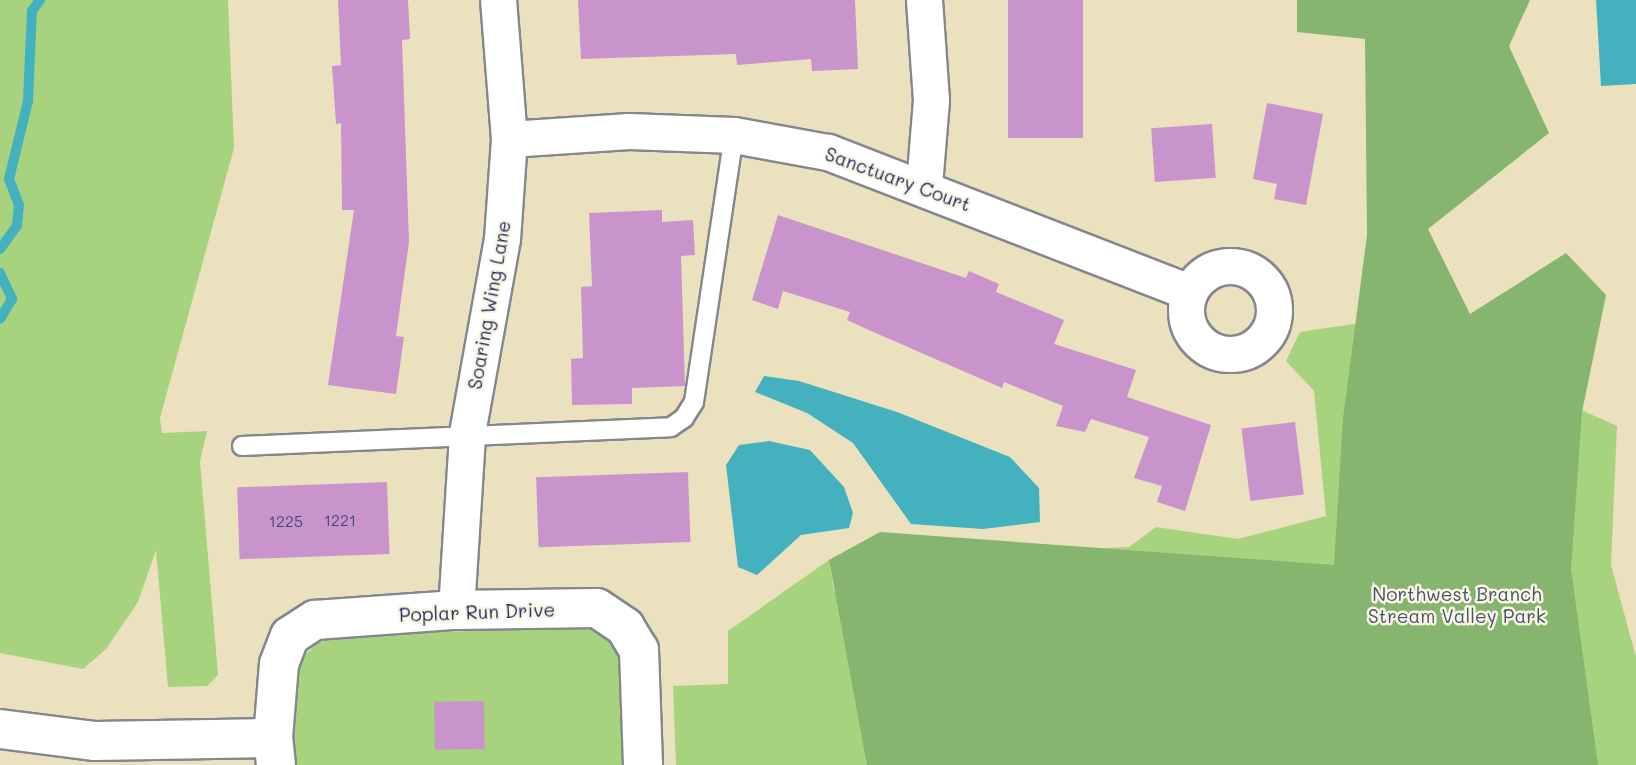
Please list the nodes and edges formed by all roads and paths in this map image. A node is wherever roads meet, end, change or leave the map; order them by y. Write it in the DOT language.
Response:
graph roads {
  1 [pos="498,0"];
  2 [pos="924,0"];
  3 [pos="734,135"];
  4 [pos="509,139"];
  5 [pos="924,186"];
  6 [pos="1189,292"];
  7 [pos="467,433"];
  8 [pos="242,446"];
  9 [pos="456,610"];
  10 [pos="0,729"];
  11 [pos="275,752"];
  12 [pos="643,765"];
  1 -- 4 [label="street, Soaring Wing Lane"];
  2 -- 5 [label="street"];
  3 -- 4 [label="street, Sanctuary Court"];
  3 -- 5 [label="street, Sanctuary Court"];
  3 -- 7 [label="lane"];
  4 -- 7 [label="street, Soaring Wing Lane"];
  5 -- 6 [label="street, Sanctuary Court"];
  7 -- 8 [label="lane"];
  7 -- 9 [label="street, Soaring Wing Lane"];
  9 -- 11 [label="street, Poplar Run Drive"];
  9 -- 12 [label="street, Poplar Run Drive"];
  10 -- 11 [label="street, Poplar Run Drive"];
}
